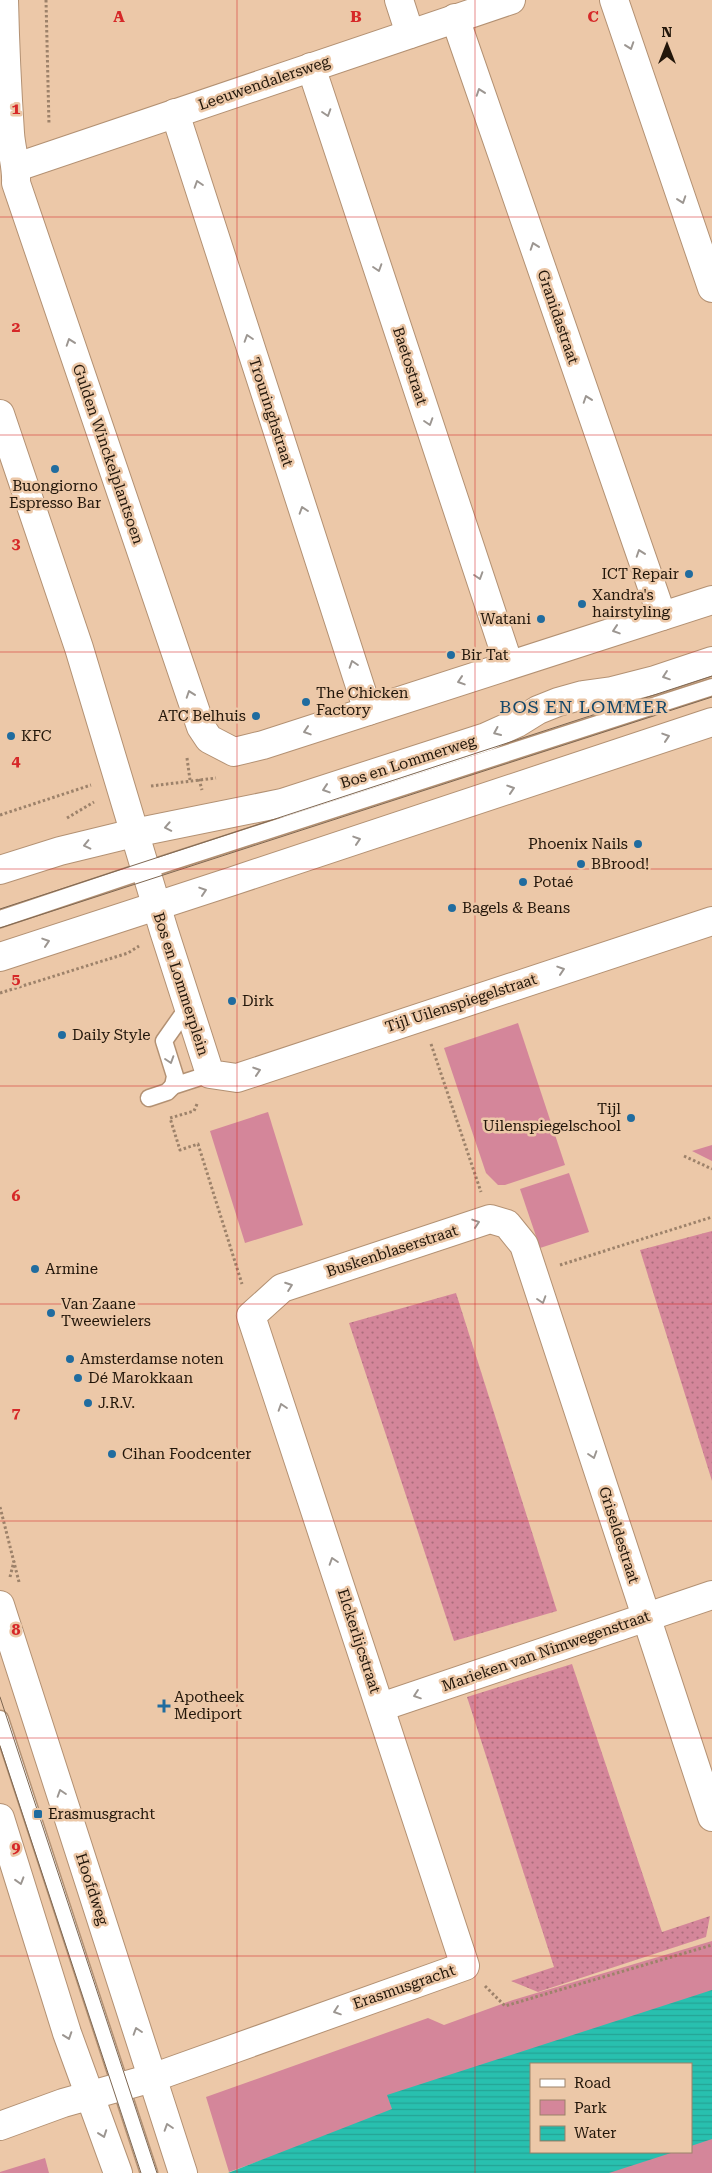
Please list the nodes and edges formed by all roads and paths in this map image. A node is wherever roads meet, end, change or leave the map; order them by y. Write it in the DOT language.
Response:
graph roads {
  1 [pos="4,0"];
  2 [pos="46,0"];
  3 [pos="399,0"];
  4 [pos="511,0"];
  5 [pos="614,0"];
  6 [pos="455,18"];
  7 [pos="410,34"];
  8 [pos="311,67"];
  9 [pos="175,113"];
  10 [pos="49,166"];
  11 [pos="11,178"];
  12 [pos="712,288"];
  13 [pos="0,414"];
  14 [pos="21,479"];
  15 [pos="712,600"];
  16 [pos="662,616"];
  17 [pos="712,660"];
  18 [pos="509,665"];
  19 [pos="712,687"];
  20 [pos="368,711"];
  21 [pos="712,722"];
  22 [pos="212,778"];
  23 [pos="121,784"];
  24 [pos="0,815"];
  25 [pos="58,820"];
  26 [pos="134,833"];
  27 [pos="0,870"];
  28 [pos="146,870"];
  29 [pos="0,919"];
  30 [pos="160,919"];
  31 [pos="712,921"];
  32 [pos="0,957"];
  33 [pos="0,993"];
  34 [pos="188,1007"];
  35 [pos="422,1016"];
  36 [pos="210,1074"];
  37 [pos="173,1086"];
  38 [pos="149,1098"];
  39 [pos="194,1111"];
  40 [pos="684,1156"];
  41 [pos="712,1169"];
  42 [pos="712,1217"];
  43 [pos="490,1219"];
  44 [pos="530,1264"];
  45 [pos="251,1316"];
  46 [pos="0,1506"];
  47 [pos="14,1561"];
  48 [pos="712,1595"];
  49 [pos="0,1605"];
  50 [pos="646,1617"];
  51 [pos="381,1708"];
  52 [pos="0,1719"];
  53 [pos="712,1817"];
  54 [pos="0,1818"];
  55 [pos="712,1945"];
  56 [pos="466,1966"];
  57 [pos="163,2073"];
  58 [pos="121,2087"];
  59 [pos="89,2096"];
  60 [pos="0,2126"];
  61 [pos="118,2173"];
  62 [pos="149,2173"];
  63 [pos="183,2173"];
  1 -- 11 [label="street, Gulden Winckelplantsoen"];
  2 -- 10 [label="path"];
  3 -- 7 [label="street"];
  4 -- 6 [label="street, Leeuwendalersweg"];
  5 -- 12 [label="street, one-way"];
  6 -- 7 [label="street, Leeuwendalersweg"];
  16 -- 6 [label="street, Granidastraat, one-way"];
  7 -- 8 [label="street, Leeuwendalersweg"];
  8 -- 9 [label="street, Leeuwendalersweg"];
  8 -- 18 [label="street, Baetostraat, one-way"];
  9 -- 10 [label="street, Leeuwendalersweg"];
  20 -- 9 [label="street, Trouringhstraat, one-way"];
  10 -- 11 [label="street, Leeuwendalersweg"];
  20 -- 11 [label="street, Gulden Winckelplantsoen, one-way"];
  13 -- 14 [label="street"];
  14 -- 23 [label="street"];
  15 -- 16 [label="street"];
  16 -- 18 [label="street, one-way"];
  17 -- 26 [label="street, Bos en Lommerweg, one-way"];
  18 -- 20 [label="street, one-way"];
  19 -- 28 [label="lane, Bos en Lommerweg"];
  30 -- 21 [label="street, one-way"];
  22 -- 23 [label="path"];
  23 -- 24 [label="path"];
  23 -- 25 [label="path"];
  23 -- 26 [label="street"];
  26 -- 27 [label="street, one-way"];
  26 -- 28 [label="street"];
  28 -- 29 [label="lane"];
  28 -- 30 [label="street"];
  32 -- 30 [label="street, Bos en Lommerplein, one-way"];
  30 -- 33 [label="path"];
  30 -- 34 [label="street, Bos en Lommerplein"];
  35 -- 31 [label="street, Tijl Uilenspiegelstraat, one-way"];
  34 -- 36 [label="street, Bos en Lommerplein"];
  34 -- 37 [label="lane, one-way"];
  36 -- 35 [label="street, Tijl Uilenspiegelstraat, one-way"];
  35 -- 43 [label="path"];
  36 -- 37 [label="lane"];
  37 -- 38 [label="lane"];
  39 -- 45 [label="path"];
  40 -- 41 [label="path"];
  42 -- 44 [label="path"];
  43 -- 44 [label="street"];
  45 -- 43 [label="street, Buskenblaserstraat, one-way"];
  44 -- 50 [label="street, Griseldestraat, one-way"];
  51 -- 45 [label="street, Elckerlijcstraat, one-way"];
  46 -- 47 [label="path"];
  48 -- 50 [label="street, Marieken van Nimwegenstraat"];
  57 -- 49 [label="street, Hoofdweg, one-way"];
  50 -- 51 [label="street, Marieken van Nimwegenstraat, one-way"];
  50 -- 53 [label="street, Griseldestraat"];
  51 -- 56 [label="street, Elckerlijcstraat"];
  52 -- 58 [label="lane"];
  54 -- 59 [label="street, one-way"];
  55 -- 56 [label="path, Erasmusgracht"];
  56 -- 57 [label="street, Erasmusgracht, one-way"];
  57 -- 58 [label="street, Erasmusgracht"];
  63 -- 57 [label="street, Hoofdweg, one-way"];
  58 -- 59 [label="street, Erasmusgracht"];
  58 -- 62 [label="lane"];
  59 -- 60 [label="street, Erasmusgracht"];
  59 -- 61 [label="street, one-way"];
}
